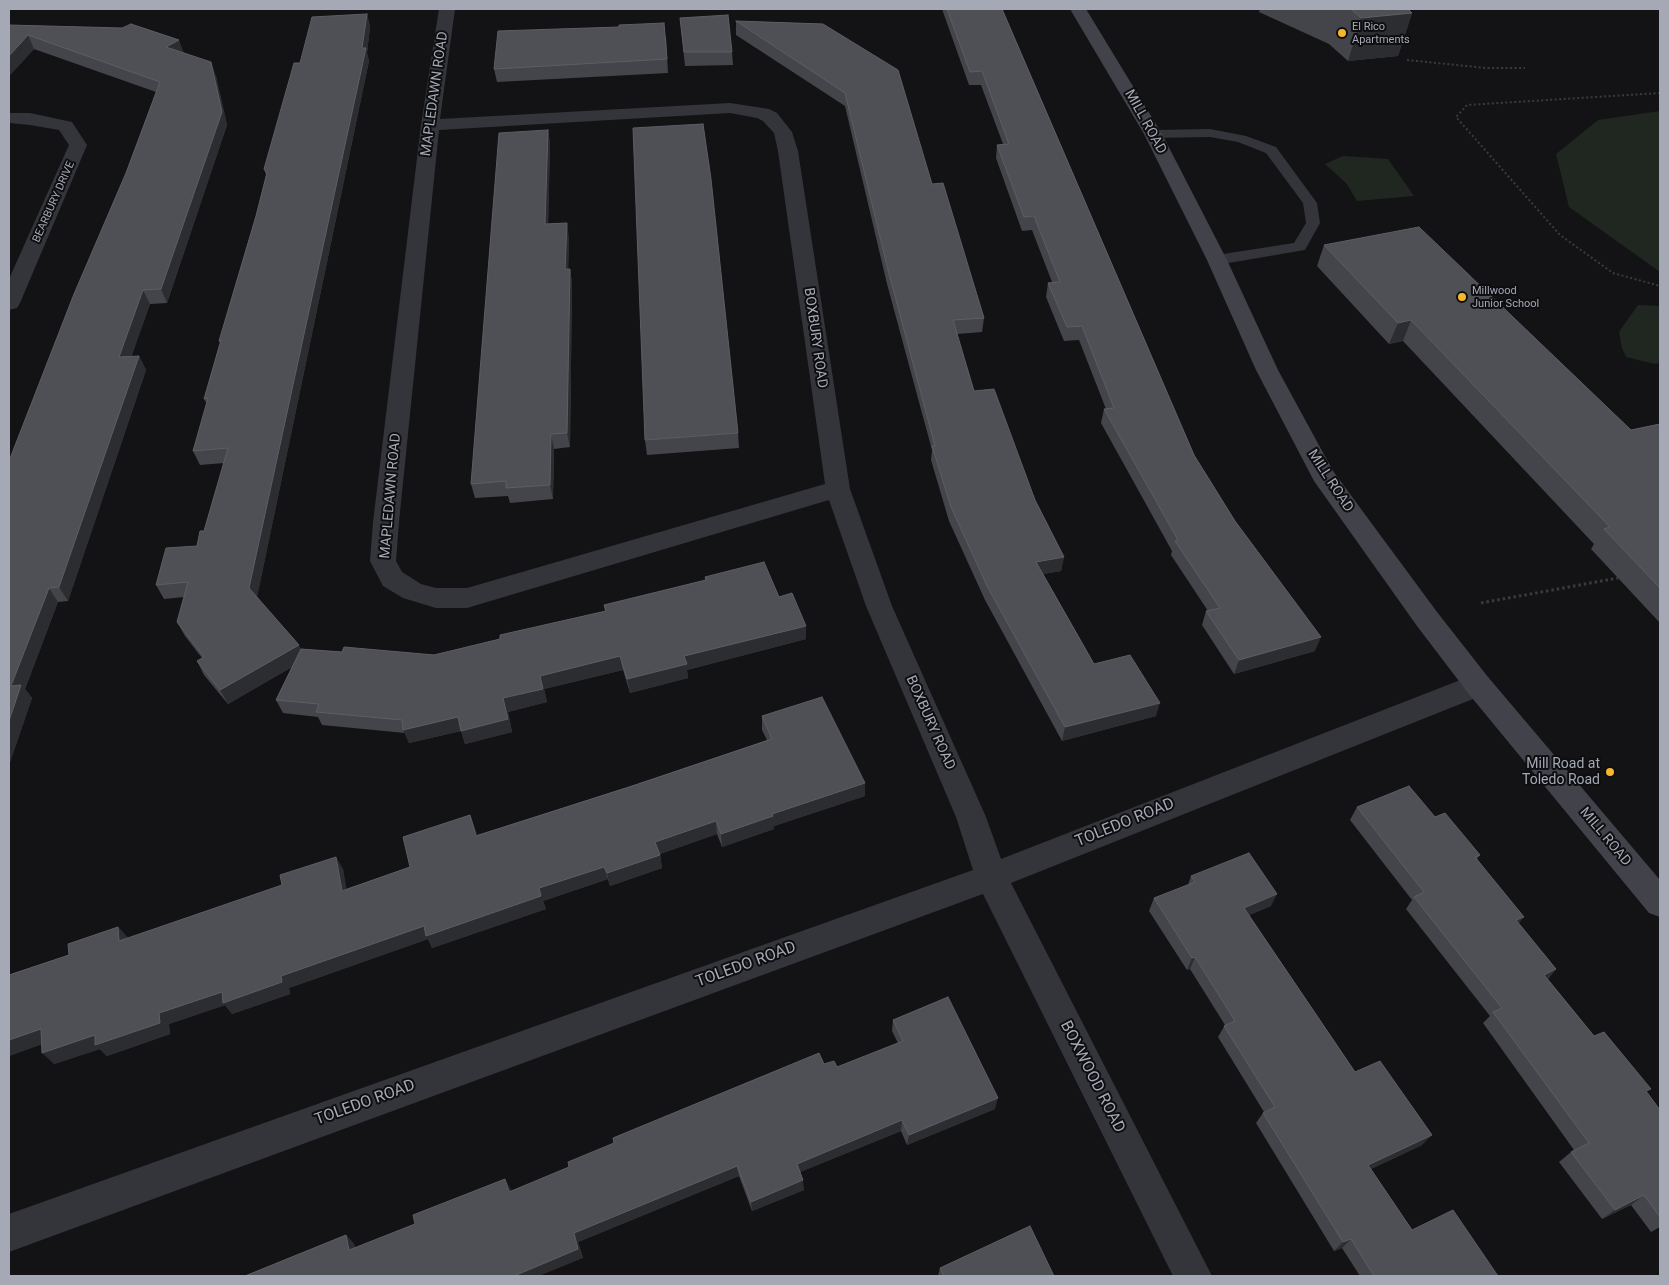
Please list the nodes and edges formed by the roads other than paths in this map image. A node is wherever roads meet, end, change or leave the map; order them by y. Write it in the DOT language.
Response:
graph roads {
  1 [pos="447,9"];
  2 [pos="1078,9"];
  3 [pos="9,118"];
  4 [pos="430,125"];
  5 [pos="1153,134"];
  6 [pos="1217,260"];
  7 [pos="9,303"];
  8 [pos="838,489"];
  9 [pos="1478,685"];
  10 [pos="991,876"];
  11 [pos="1660,904"];
  12 [pos="9,1232"];
  13 [pos="1193,1276"];
  1 -- 4 [label="street, MAPLEDAWN ROAD"];
  2 -- 5 [label="street, MILL ROAD"];
  3 -- 7 [label="street, BEARBURY DRIVE"];
  4 -- 8 [label="street, BOXBURY ROAD"];
  4 -- 8 [label="street, MAPLEDAWN ROAD"];
  5 -- 6 [label="street, MILL ROAD"];
  5 -- 6 [label="lane"];
  6 -- 9 [label="street, MILL ROAD"];
  8 -- 10 [label="street, BOXBURY ROAD"];
  9 -- 10 [label="street, TOLEDO ROAD"];
  9 -- 11 [label="street, MILL ROAD"];
  10 -- 12 [label="street, TOLEDO ROAD"];
  10 -- 13 [label="street, BOXWOOD ROAD"];
}
